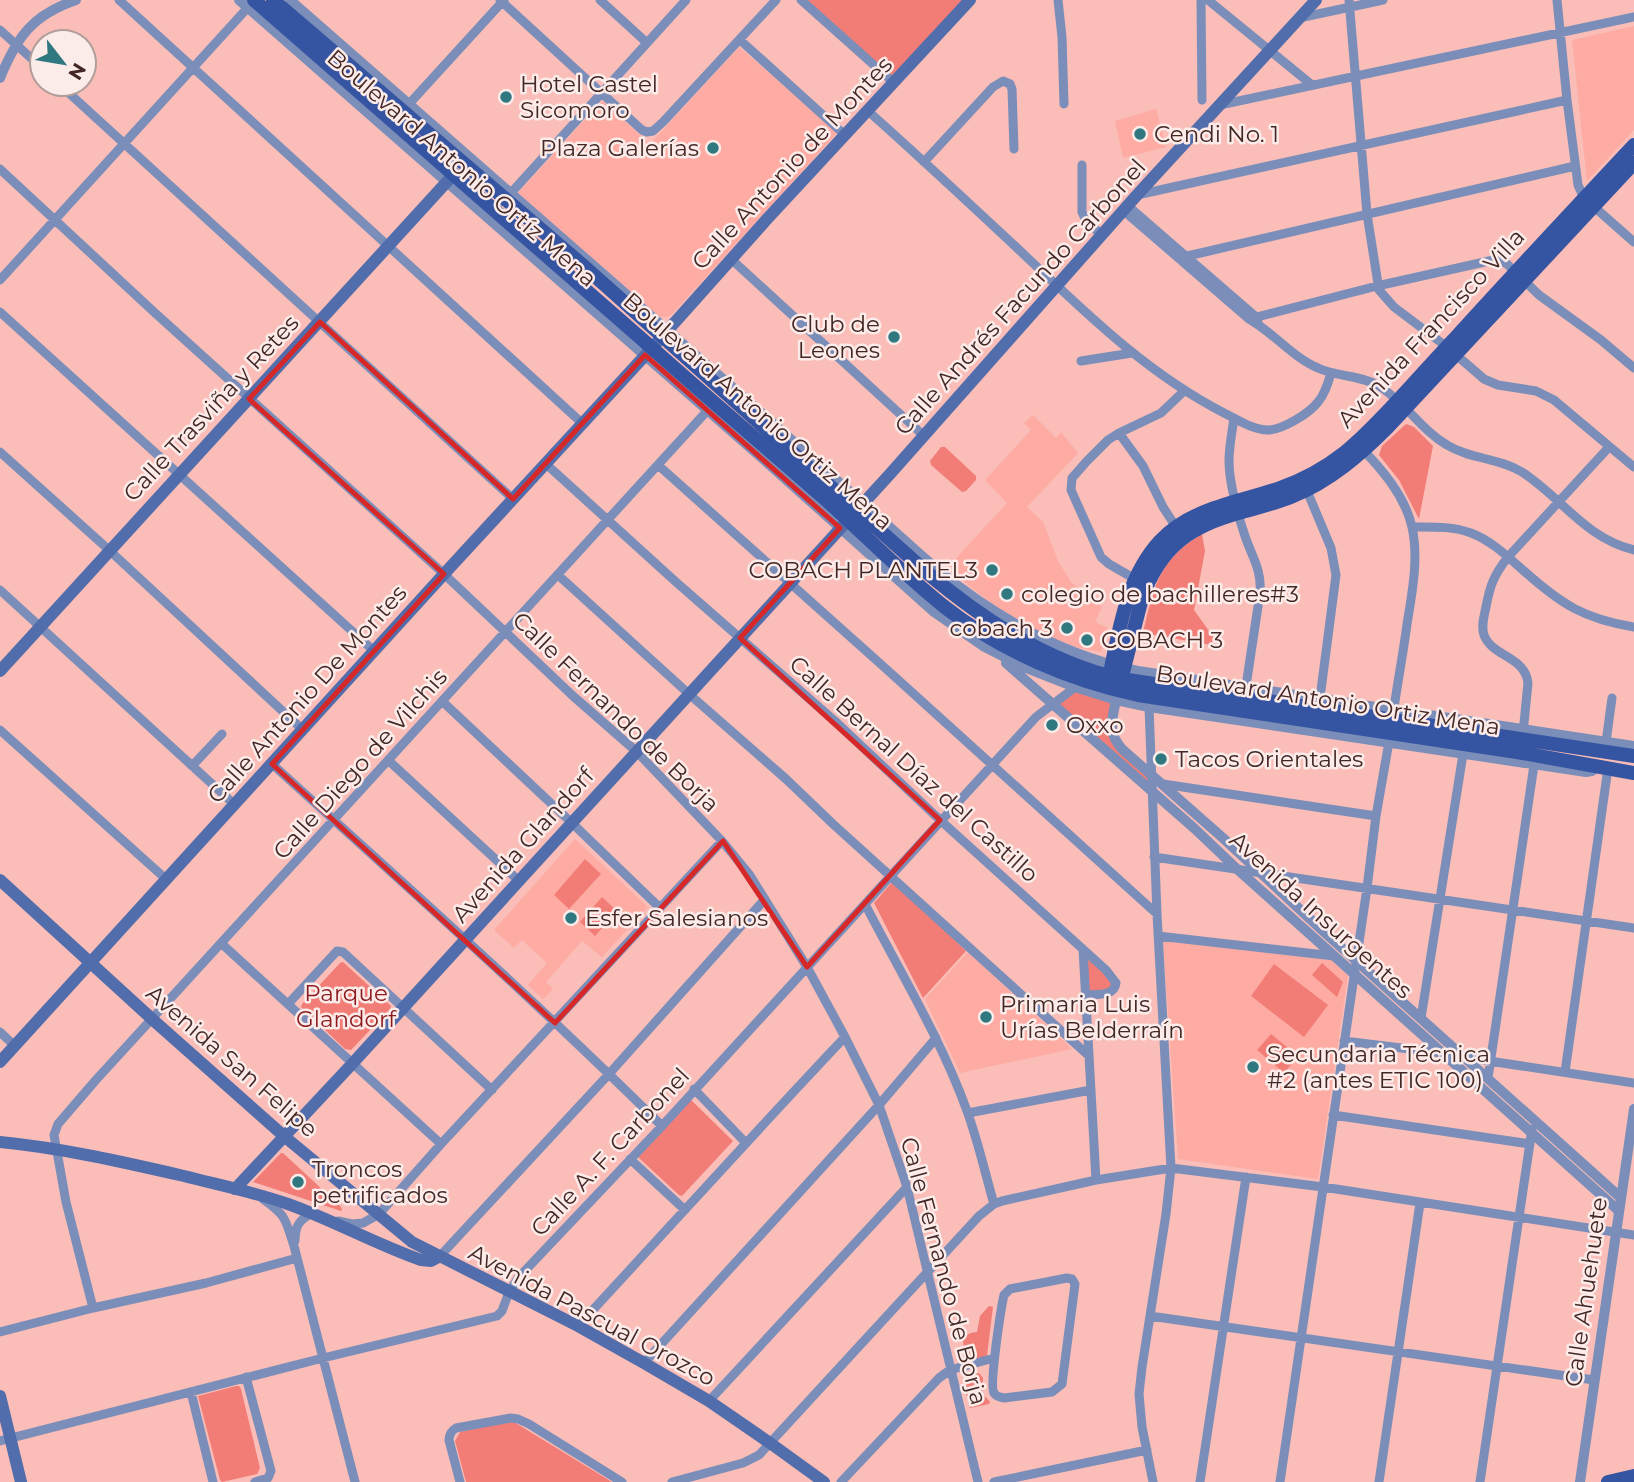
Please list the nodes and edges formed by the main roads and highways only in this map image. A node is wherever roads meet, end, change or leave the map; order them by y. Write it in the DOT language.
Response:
graph roads {
  1 [pos="273,0"];
  2 [pos="970,0"];
  3 [pos="1316,0"];
  4 [pos="249,2"];
  5 [pos="1634,145"];
  6 [pos="1634,163"];
  7 [pos="450,178"];
  8 [pos="1589,202"];
  9 [pos="665,333"];
  10 [pos="649,352"];
  11 [pos="1238,506"];
  12 [pos="851,515"];
  13 [pos="0,671"];
  14 [pos="1105,677"];
  15 [pos="1391,727"];
  16 [pos="1634,756"];
  17 [pos="1634,773"];
  18 [pos="2,881"];
  19 [pos="90,963"];
  20 [pos="0,1062"];
  21 [pos="285,1137"];
  22 [pos="0,1142"];
  23 [pos="235,1189"];
  24 [pos="440,1256"];
  25 [pos="0,1396"];
  26 [pos="5,1439"];
  27 [pos="1634,1476"];
  28 [pos="21,1482"];
  29 [pos="824,1482"];
  30 [pos="1608,1482"];
  1 -- 9 [label="main road, Boulevard Antonio Ortiz Mena"];
  2 -- 9 [label="main road, Calle Antonio de Montes"];
  3 -- 12 [label="main road, Calle Andrés Facundo Carbonel"];
  4 -- 7 [label="main road, Boulevard Antonio Ortiz Mena"];
  5 -- 8 [label="main road, Avenida Francisco Villa"];
  6 -- 8 [label="main road, Avenida Francisco Villa"];
  7 -- 10 [label="main road, Boulevard Antonio Ortiz Mena"];
  7 -- 13 [label="main road, Calle Trasviña y Retes"];
  8 -- 11 [label="main road, Avenida Francisco Villa"];
  9 -- 10 [label="main road, Calle Antonio de Montes"];
  9 -- 12 [label="main road, Boulevard Antonio Ortiz Mena"];
  10 -- 12 [label="main road, Boulevard Antonio Ortiz Mena"];
  10 -- 19 [label="main road, Calle Antonio De Montes"];
  11 -- 14 [label="main road, Avenida Francisco Villa"];
  11 -- 14 [label="main road, Avenida Francisco Villa"];
  12 -- 14 [label="main road, Boulevard Antonio Ortiz Mena"];
  12 -- 21 [label="main road, Avenida Glandorf"];
  14 -- 15 [label="main road, Boulevard Antonio Ortiz Mena"];
  15 -- 16 [label="main road, Boulevard Antonio Ortiz Mena"];
  15 -- 17 [label="main road, Boulevard Antonio Ortiz Mena"];
  18 -- 19 [label="main road, Avenida San Felipe"];
  19 -- 20 [label="main road, Calle Antonio De Montes"];
  19 -- 21 [label="main road, Avenida San Felipe"];
  21 -- 23 [label="main road, Avenida Glandorf"];
  21 -- 24 [label="main road, Avenida San Felipe"];
  22 -- 23 [label="main road, Avenida Pascual Orozco"];
  23 -- 24 [label="main road, Avenida Pascual Orozco"];
  24 -- 29 [label="main road, Avenida Pascual Orozco"];
  25 -- 26 [label="main road"];
  26 -- 28 [label="main road"];
  27 -- 30 [label="main road"];
}
